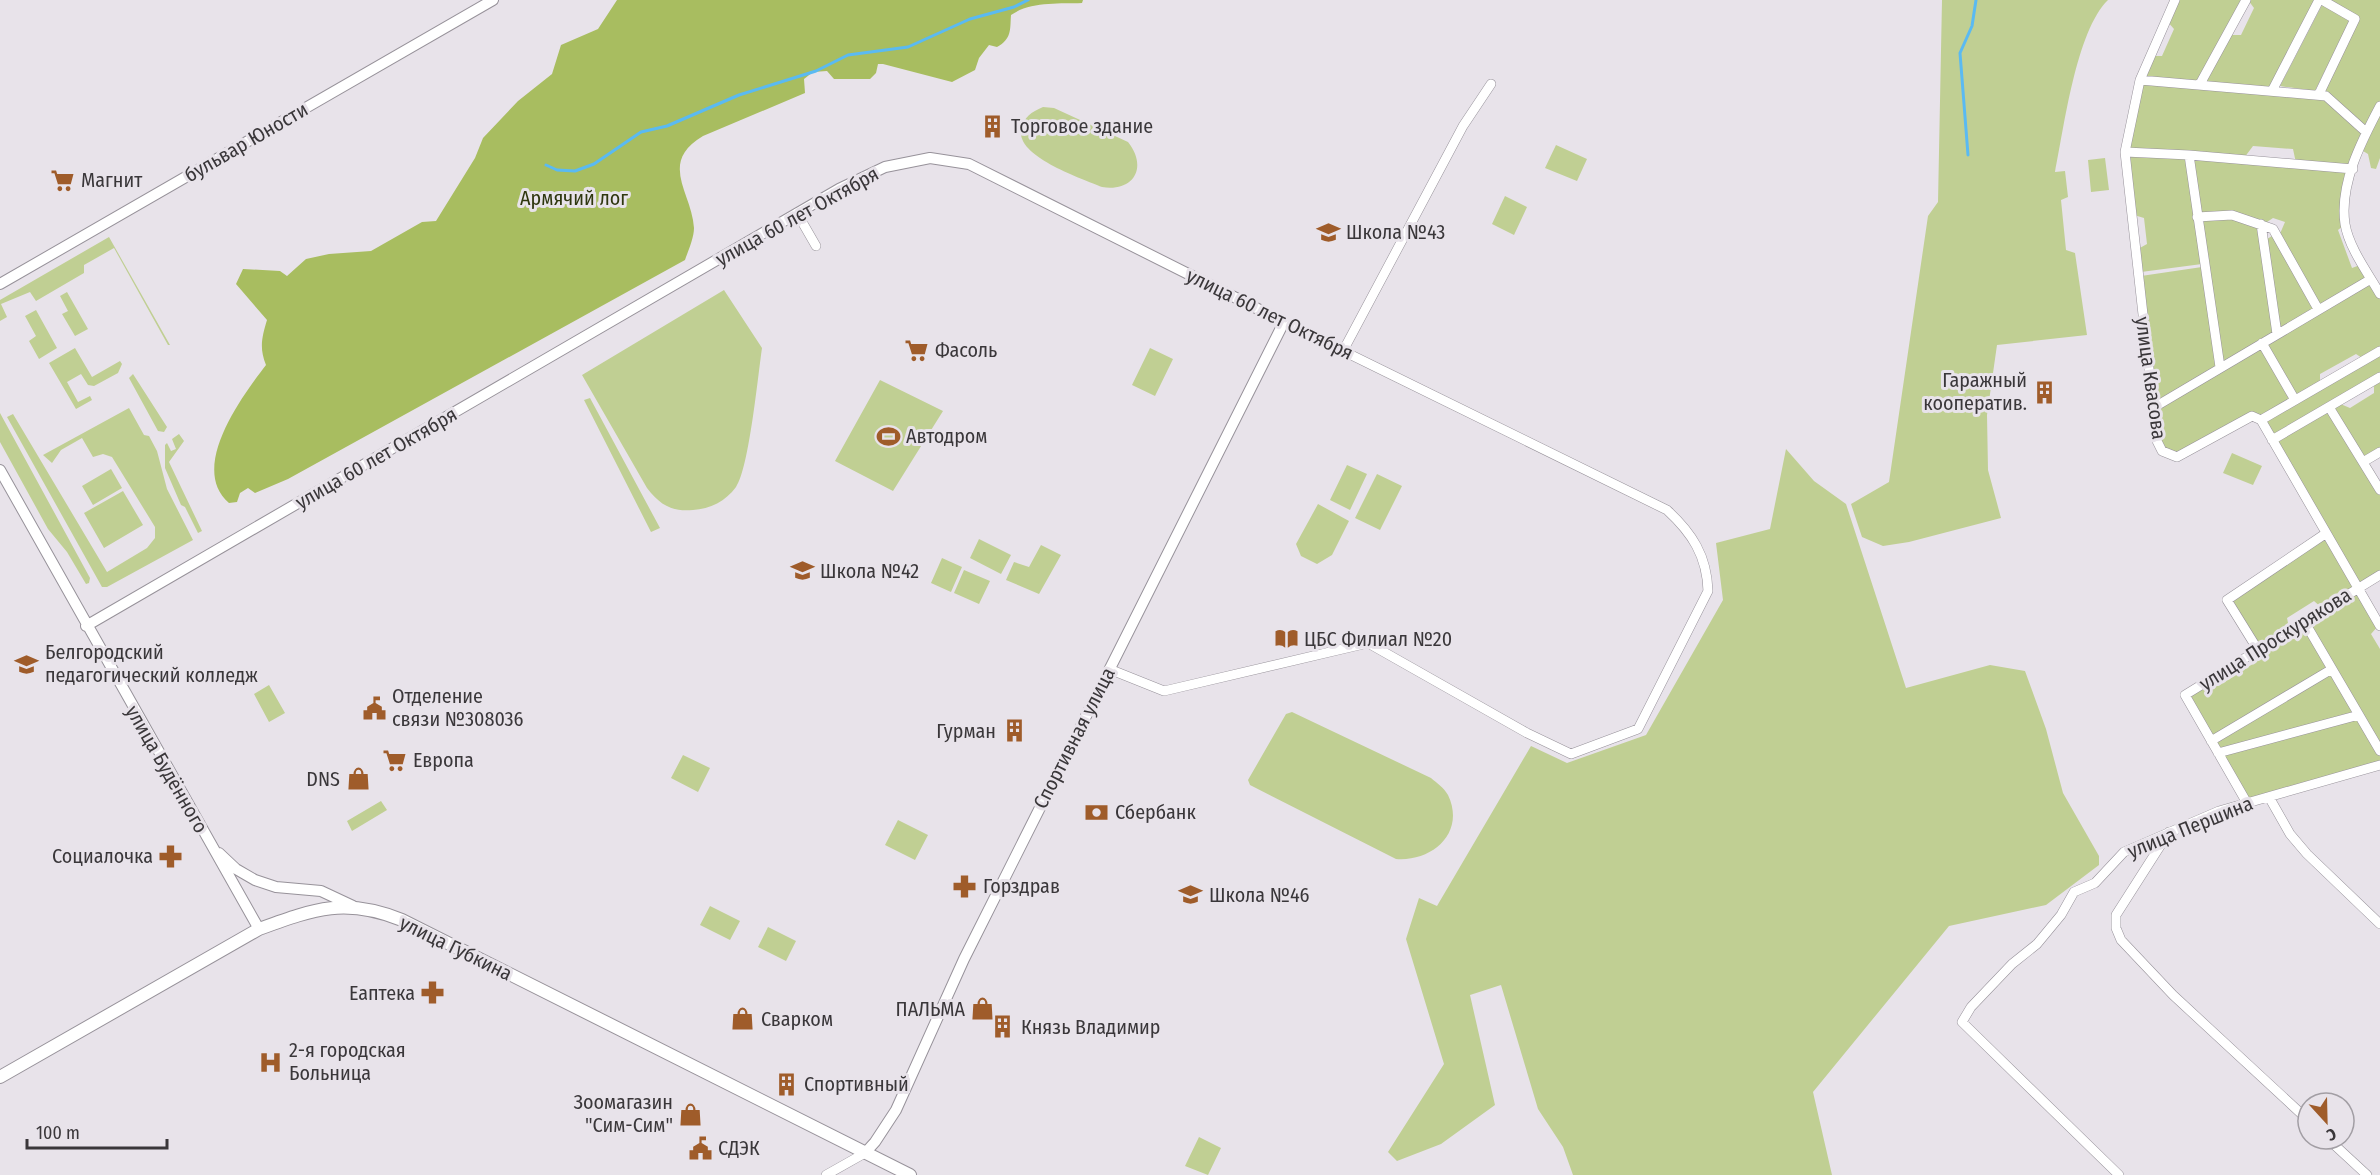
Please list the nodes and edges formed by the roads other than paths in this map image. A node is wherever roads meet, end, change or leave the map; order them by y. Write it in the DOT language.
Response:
graph roads {
  1 [pos="493,0"];
  2 [pos="2175,0"];
  3 [pos="2246,0"];
  4 [pos="2321,0"];
  5 [pos="2139,80"];
  6 [pos="1491,84"];
  7 [pos="2200,84"];
  8 [pos="2273,89"];
  9 [pos="2319,94"];
  10 [pos="2380,106"];
  11 [pos="2366,132"];
  12 [pos="2125,153"];
  13 [pos="2189,155"];
  14 [pos="2353,169"];
  15 [pos="797,213"];
  16 [pos="2197,217"];
  17 [pos="2261,224"];
  18 [pos="816,246"];
  19 [pos="2371,279"];
  20 [pos="0,284"];
  21 [pos="2380,294"];
  22 [pos="2318,309"];
  23 [pos="1284,322"];
  24 [pos="2277,333"];
  25 [pos="2262,343"];
  26 [pos="1344,351"];
  27 [pos="2380,351"];
  28 [pos="2220,368"];
  29 [pos="2380,377"];
  30 [pos="2295,400"];
  31 [pos="2329,407"];
  32 [pos="2153,408"];
  33 [pos="2261,420"];
  34 [pos="2272,440"];
  35 [pos="2380,452"];
  36 [pos="2363,462"];
  37 [pos="0,470"];
  38 [pos="2380,490"];
  39 [pos="2325,534"];
  40 [pos="2380,575"];
  41 [pos="2358,588"];
  42 [pos="2304,621"];
  43 [pos="86,626"];
  44 [pos="2380,626"];
  45 [pos="2258,650"];
  46 [pos="1108,669"];
  47 [pos="2332,669"];
  48 [pos="2359,715"];
  49 [pos="2211,741"];
  50 [pos="2380,751"];
  51 [pos="2218,753"];
  52 [pos="2380,765"];
  53 [pos="2269,797"];
  54 [pos="2247,803"];
  55 [pos="2169,831"];
  56 [pos="212,847"];
  57 [pos="352,906"];
  58 [pos="2380,924"];
  59 [pos="259,929"];
  60 [pos="0,1077"];
  61 [pos="2296,1109"];
  62 [pos="2341,1151"];
  63 [pos="865,1153"];
  64 [pos="826,1175"];
  65 [pos="910,1175"];
  66 [pos="2119,1175"];
  67 [pos="2367,1175"];
  1 -- 20 [label="street, бульвар Юности"];
  2 -- 5 [label="street, улица Квасова"];
  3 -- 7 [label="street"];
  4 -- 8 [label="street"];
  4 -- 9 [label="street"];
  5 -- 7 [label="street"];
  5 -- 12 [label="street, улица Квасова"];
  6 -- 26 [label="street"];
  7 -- 8 [label="street"];
  8 -- 9 [label="street"];
  9 -- 11 [label="street"];
  10 -- 11 [label="street"];
  11 -- 14 [label="street"];
  12 -- 13 [label="street"];
  12 -- 32 [label="street, улица Квасова"];
  13 -- 14 [label="street"];
  13 -- 16 [label="street"];
  14 -- 19 [label="street"];
  15 -- 18 [label="street"];
  15 -- 23 [label="street, улица 60 лет Октября"];
  15 -- 43 [label="street, улица 60 лет Октября"];
  16 -- 17 [label="street"];
  16 -- 28 [label="street"];
  17 -- 22 [label="street"];
  17 -- 24 [label="street"];
  19 -- 21 [label="street"];
  19 -- 22 [label="street"];
  22 -- 24 [label="street"];
  23 -- 26 [label="street, улица 60 лет Октября"];
  23 -- 46 [label="street, Спортивная улица"];
  24 -- 25 [label="street"];
  25 -- 28 [label="street"];
  25 -- 30 [label="street"];
  26 -- 46 [label="street, улица 60 лет Октября"];
  27 -- 30 [label="street"];
  28 -- 32 [label="street"];
  29 -- 31 [label="street"];
  30 -- 33 [label="street"];
  31 -- 34 [label="street"];
  31 -- 36 [label="street"];
  32 -- 33 [label="street, улица Квасова"];
  33 -- 34 [label="street"];
  34 -- 39 [label="street"];
  35 -- 36 [label="street"];
  36 -- 38 [label="street"];
  37 -- 43 [label="street, улица Будённого"];
  39 -- 41 [label="street"];
  39 -- 45 [label="street"];
  40 -- 41 [label="street, улица Проскурякова"];
  41 -- 42 [label="street, улица Проскурякова"];
  41 -- 44 [label="street"];
  42 -- 45 [label="street, улица Проскурякова"];
  42 -- 47 [label="street"];
  43 -- 56 [label="street, улица Будённого"];
  45 -- 49 [label="street, улица Проскурякова"];
  46 -- 63 [label="street, Спортивная улица"];
  47 -- 48 [label="street"];
  47 -- 49 [label="street"];
  48 -- 50 [label="street"];
  48 -- 51 [label="street"];
  49 -- 51 [label="street, улица Проскурякова"];
  51 -- 54 [label="street, улица Проскурякова"];
  52 -- 53 [label="street, улица Першина"];
  53 -- 54 [label="street, улица Першина"];
  53 -- 58 [label="street"];
  54 -- 55 [label="street, улица Першина"];
  55 -- 61 [label="street"];
  55 -- 66 [label="street, улица Першина"];
  56 -- 57 [label="street, улица Будённого"];
  56 -- 59 [label="street, улица Будённого"];
  57 -- 59 [label="main road, улица Губкина"];
  57 -- 63 [label="main road, улица Губкина"];
  59 -- 60 [label="main road, улица Губкина"];
  62 -- 67 [label="street"];
  63 -- 64 [label="street"];
  63 -- 65 [label="main road, улица Губкина"];
}
